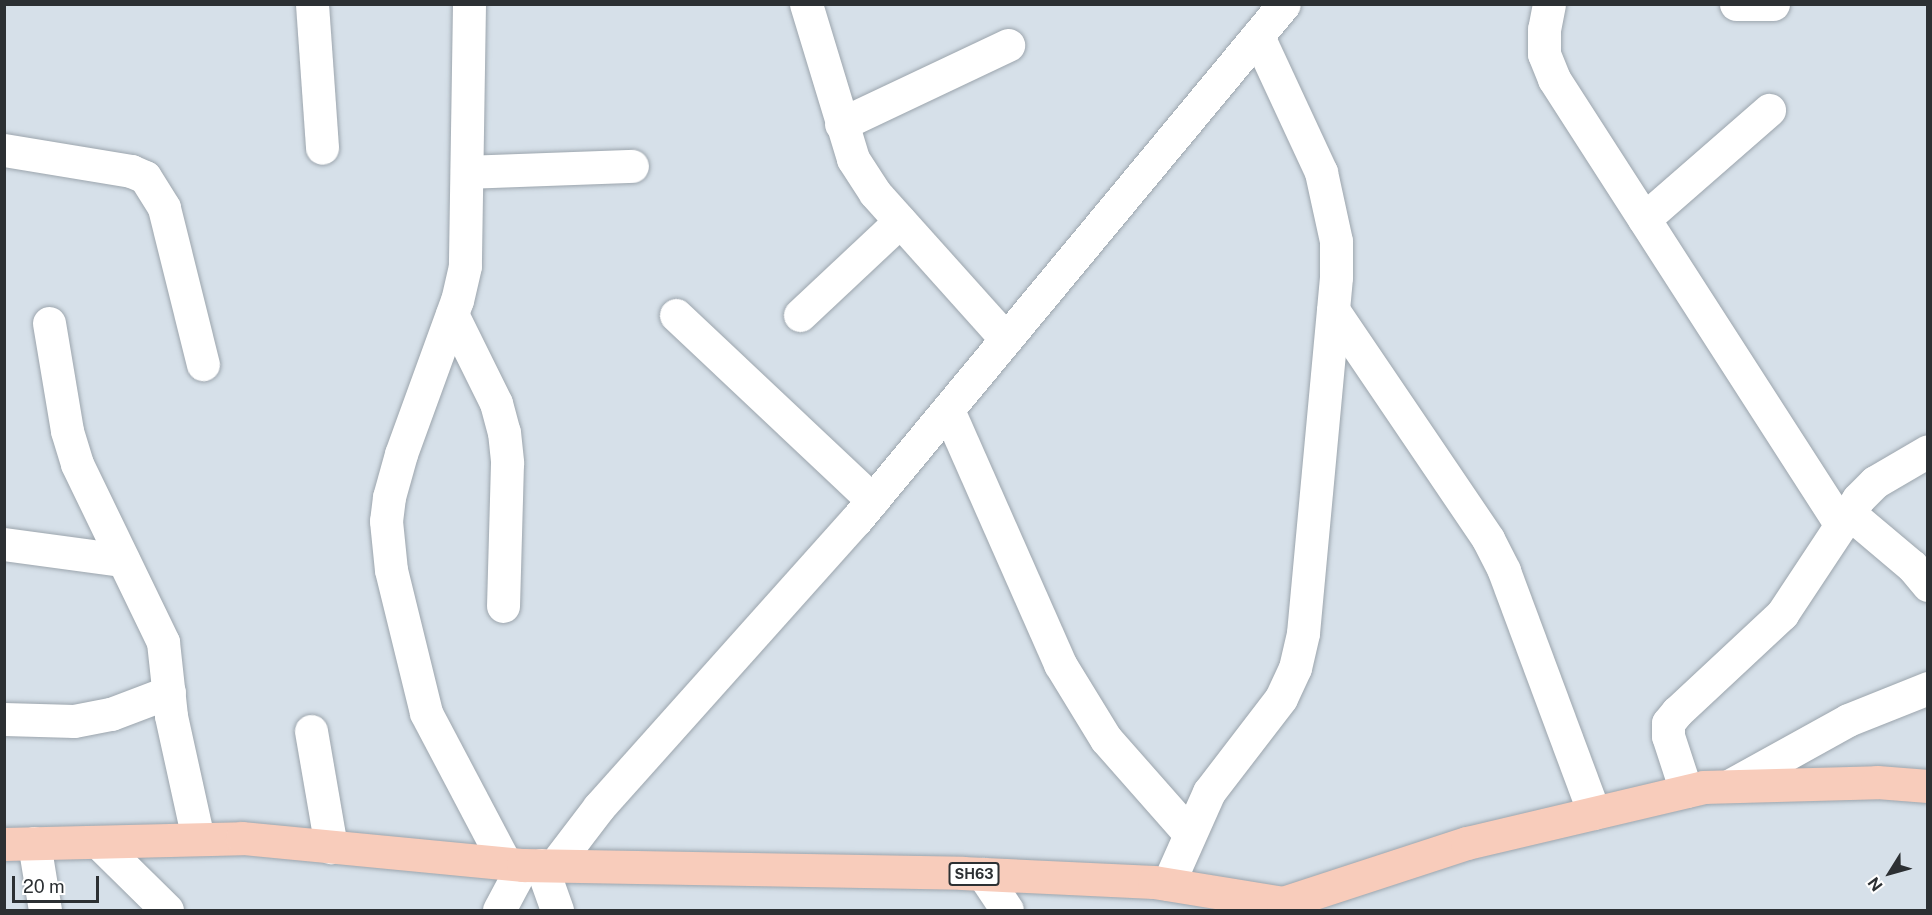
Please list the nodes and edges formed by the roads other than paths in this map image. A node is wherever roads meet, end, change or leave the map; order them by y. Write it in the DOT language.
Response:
graph roads {
  1 [pos="312,4"];
  2 [pos="469,4"];
  3 [pos="806,4"];
  4 [pos="1284,4"];
  5 [pos="1549,4"];
  6 [pos="1736,4"];
  7 [pos="1773,4"];
  8 [pos="1258,36"];
  9 [pos="1008,45"];
  10 [pos="1769,111"];
  11 [pos="841,124"];
  12 [pos="322,148"];
  13 [pos="4,150"];
  14 [pos="632,166"];
  15 [pos="467,172"];
  16 [pos="1644,219"];
  17 [pos="900,221"];
  18 [pos="1333,310"];
  19 [pos="452,314"];
  20 [pos="676,315"];
  21 [pos="800,315"];
  22 [pos="50,323"];
  23 [pos="1006,339"];
  24 [pos="203,364"];
  25 [pos="948,410"];
  26 [pos="1928,451"];
  27 [pos="872,500"];
  28 [pos="1845,519"];
  29 [pos="4,544"];
  30 [pos="123,560"];
  31 [pos="1928,585"];
  32 [pos="503,606"];
  33 [pos="1928,688"];
  34 [pos="169,692"];
  35 [pos="4,719"];
  36 [pos="311,730"];
  37 [pos="1729,786"];
  38 [pos="1928,786"];
  39 [pos="1686,791"];
  40 [pos="1594,813"];
  41 [pos="1189,833"];
  42 [pos="198,839"];
  43 [pos="98,842"];
  44 [pos="19,844"];
  45 [pos="331,847"];
  46 [pos="531,865"];
  47 [pos="983,874"];
  48 [pos="1168,884"];
  49 [pos="1293,905"];
  50 [pos="45,910"];
  51 [pos="167,910"];
  52 [pos="499,910"];
  53 [pos="558,910"];
  54 [pos="1007,910"];
  1 -- 12 [label="street"];
  2 -- 15 [label="street"];
  3 -- 11 [label="street"];
  4 -- 8 [label="street"];
  5 -- 16 [label="street"];
  6 -- 7 [label="street"];
  8 -- 18 [label="street"];
  8 -- 23 [label="street"];
  9 -- 11 [label="street"];
  10 -- 16 [label="street"];
  11 -- 17 [label="street"];
  13 -- 24 [label="street"];
  14 -- 15 [label="street"];
  15 -- 19 [label="street"];
  16 -- 28 [label="street"];
  17 -- 21 [label="street"];
  17 -- 23 [label="street"];
  18 -- 40 [label="street"];
  18 -- 41 [label="street"];
  19 -- 32 [label="street"];
  19 -- 46 [label="street"];
  20 -- 27 [label="street"];
  22 -- 30 [label="street"];
  23 -- 25 [label="street"];
  25 -- 27 [label="street"];
  25 -- 41 [label="street"];
  26 -- 28 [label="street"];
  27 -- 46 [label="street"];
  28 -- 31 [label="street"];
  28 -- 39 [label="street"];
  29 -- 30 [label="street"];
  30 -- 34 [label="street"];
  33 -- 37 [label="street"];
  34 -- 35 [label="street"];
  34 -- 42 [label="street"];
  36 -- 45 [label="street"];
  37 -- 38 [label="main road, SH63"];
  37 -- 39 [label="main road, SH63"];
  39 -- 40 [label="main road, SH63"];
  40 -- 49 [label="main road, SH63"];
  41 -- 48 [label="street"];
  42 -- 43 [label="main road, SH63"];
  42 -- 45 [label="main road, SH63"];
  43 -- 44 [label="main road, SH63"];
  43 -- 51 [label="street"];
  44 -- 50 [label="street"];
  45 -- 46 [label="main road, SH63"];
  46 -- 47 [label="main road, SH63"];
  46 -- 52 [label="street"];
  46 -- 53 [label="street"];
  47 -- 48 [label="main road, SH63"];
  47 -- 54 [label="street"];
  48 -- 49 [label="main road, SH63"];
}
